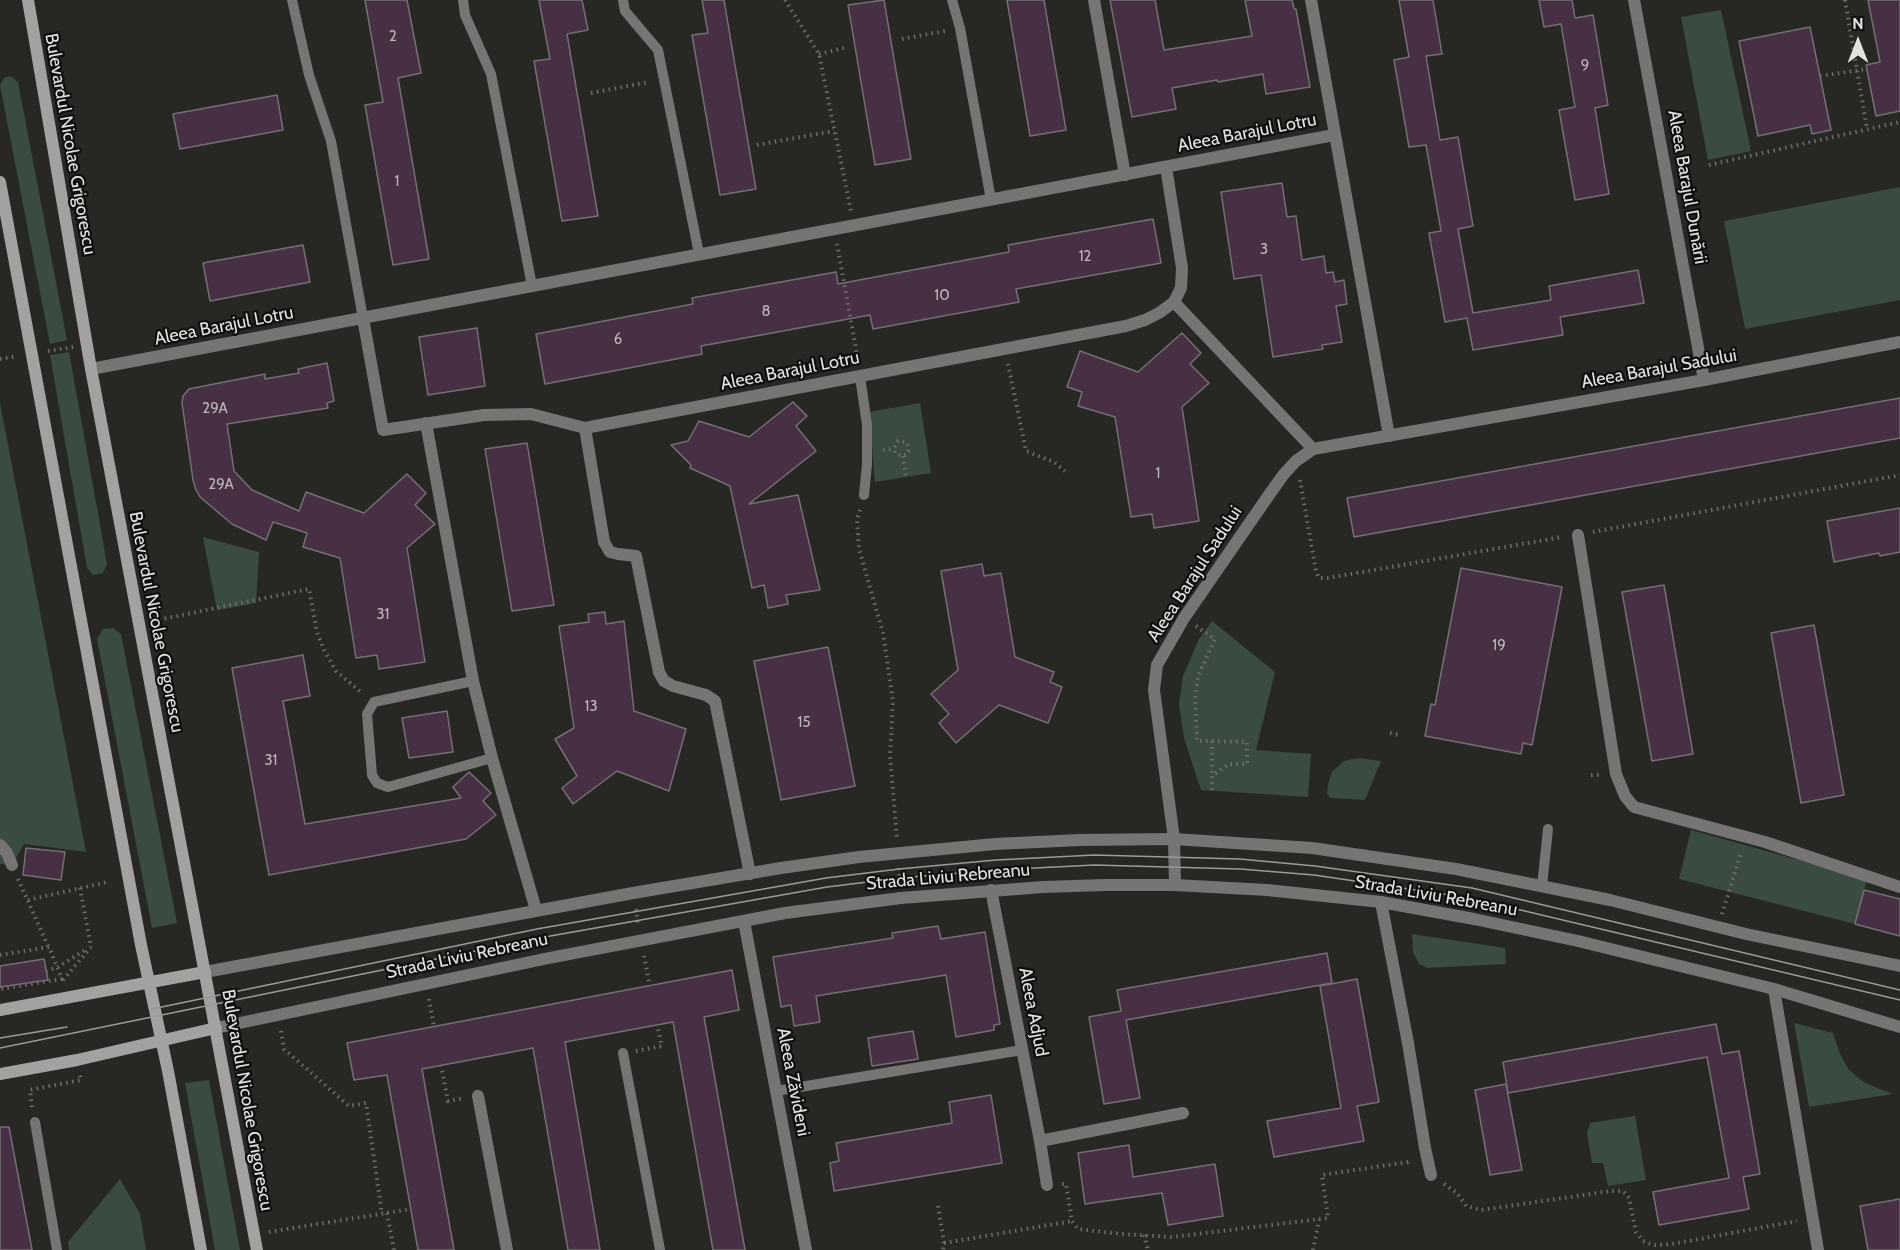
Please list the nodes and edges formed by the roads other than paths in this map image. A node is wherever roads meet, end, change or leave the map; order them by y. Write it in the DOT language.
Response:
graph roads {
  1 [pos="28,0"];
  2 [pos="292,0"];
  3 [pos="463,0"];
  4 [pos="623,0"];
  5 [pos="952,0"];
  6 [pos="1094,0"];
  7 [pos="1311,0"];
  8 [pos="1634,0"];
  9 [pos="1334,135"];
  10 [pos="1166,167"];
  11 [pos="1125,175"];
  12 [pos="0,182"];
  13 [pos="991,200"];
  14 [pos="699,254"];
  15 [pos="532,285"];
  16 [pos="1174,302"];
  17 [pos="363,318"];
  18 [pos="1900,342"];
  19 [pos="91,369"];
  20 [pos="860,376"];
  21 [pos="1704,380"];
  22 [pos="426,423"];
  23 [pos="585,428"];
  24 [pos="1389,436"];
  25 [pos="1313,449"];
  26 [pos="864,495"];
  27 [pos="1578,535"];
  28 [pos="473,681"];
  29 [pos="492,758"];
  30 [pos="1548,830"];
  31 [pos="1174,840"];
  32 [pos="0,845"];
  33 [pos="12,865"];
  34 [pos="750,874"];
  35 [pos="1176,885"];
  36 [pos="1542,886"];
  37 [pos="1900,887"];
  38 [pos="991,890"];
  39 [pos="1381,902"];
  40 [pos="536,910"];
  41 [pos="744,921"];
  42 [pos="1900,966"];
  43 [pos="205,972"];
  44 [pos="149,982"];
  45 [pos="1774,989"];
  46 [pos="0,1010"];
  47 [pos="1900,1027"];
  48 [pos="216,1028"];
  49 [pos="161,1041"];
  50 [pos="1022,1050"];
  51 [pos="623,1053"];
  52 [pos="0,1074"];
  53 [pos="776,1091"];
  54 [pos="478,1096"];
  55 [pos="1183,1113"];
  56 [pos="35,1122"];
  57 [pos="1040,1141"];
  58 [pos="1431,1175"];
  59 [pos="1047,1185"];
  60 [pos="57,1250"];
  61 [pos="201,1250"];
  62 [pos="257,1250"];
  63 [pos="507,1250"];
  64 [pos="660,1250"];
  65 [pos="806,1250"];
  66 [pos="1818,1250"];
  1 -- 19 [label="main road, Bulevardul Nicolae Grigorescu"];
  2 -- 17 [label="lane"];
  3 -- 15 [label="lane"];
  4 -- 14 [label="lane"];
  5 -- 13 [label="lane"];
  6 -- 11 [label="street"];
  7 -- 9 [label="street"];
  8 -- 21 [label="street, Aleea Barajul Dunării"];
  9 -- 10 [label="street, Aleea Barajul Lotru"];
  9 -- 24 [label="street"];
  10 -- 11 [label="street, Aleea Barajul Lotru"];
  10 -- 16 [label="street, Aleea Barajul Lotru"];
  11 -- 13 [label="street, Aleea Barajul Lotru"];
  12 -- 44 [label="main road"];
  13 -- 14 [label="street, Aleea Barajul Lotru"];
  14 -- 15 [label="street, Aleea Barajul Lotru"];
  15 -- 17 [label="street, Aleea Barajul Lotru"];
  16 -- 20 [label="street, Aleea Barajul Lotru"];
  16 -- 25 [label="street"];
  17 -- 19 [label="street, Aleea Barajul Lotru"];
  17 -- 22 [label="street, Aleea Barajul Lotru"];
  18 -- 21 [label="street, Aleea Barajul Sadului"];
  19 -- 43 [label="main road, Bulevardul Nicolae Grigorescu"];
  20 -- 23 [label="street, Aleea Barajul Lotru"];
  20 -- 26 [label="lane"];
  21 -- 24 [label="street, Aleea Barajul Sadului"];
  22 -- 23 [label="street, Aleea Barajul Lotru"];
  22 -- 28 [label="street"];
  23 -- 34 [label="street"];
  24 -- 25 [label="street, Aleea Barajul Sadului"];
  25 -- 31 [label="street, Aleea Barajul Sadului"];
  27 -- 37 [label="street"];
  28 -- 29 [label="street"];
  28 -- 29 [label="lane"];
  29 -- 40 [label="street"];
  30 -- 36 [label="lane"];
  31 -- 34 [label="street, Strada Liviu Rebreanu"];
  31 -- 35 [label="street, Aleea Barajul Sadului"];
  31 -- 36 [label="street, Strada Liviu Rebreanu"];
  32 -- 33 [label="street"];
  34 -- 40 [label="street, Strada Liviu Rebreanu"];
  35 -- 38 [label="street, Strada Liviu Rebreanu"];
  35 -- 39 [label="street, Strada Liviu Rebreanu"];
  36 -- 42 [label="street, Strada Liviu Rebreanu"];
  38 -- 41 [label="street, Strada Liviu Rebreanu"];
  38 -- 50 [label="street, Aleea Adjud"];
  39 -- 45 [label="street, Strada Liviu Rebreanu"];
  39 -- 58 [label="street"];
  40 -- 43 [label="street, Strada Liviu Rebreanu"];
  41 -- 48 [label="street, Strada Liviu Rebreanu"];
  41 -- 53 [label="street, Aleea Zăvideni"];
  43 -- 44 [label="main road, Strada Liviu Rebreanu"];
  43 -- 48 [label="main road, Bulevardul Nicolae Grigorescu"];
  44 -- 46 [label="main road, Strada Liviu Rebreanu"];
  44 -- 49 [label="main road"];
  45 -- 47 [label="street, Strada Liviu Rebreanu"];
  45 -- 66 [label="street"];
  48 -- 49 [label="main road, Strada Liviu Rebreanu"];
  48 -- 62 [label="main road, Bulevardul Nicolae Grigorescu"];
  49 -- 52 [label="main road, Strada Liviu Rebreanu"];
  49 -- 61 [label="main road"];
  50 -- 53 [label="lane"];
  50 -- 57 [label="street, Aleea Adjud"];
  51 -- 64 [label="lane"];
  53 -- 65 [label="street, Aleea Zăvideni"];
  54 -- 63 [label="street"];
  55 -- 57 [label="street"];
  56 -- 60 [label="lane"];
  57 -- 59 [label="street, Aleea Adjud"];
}
